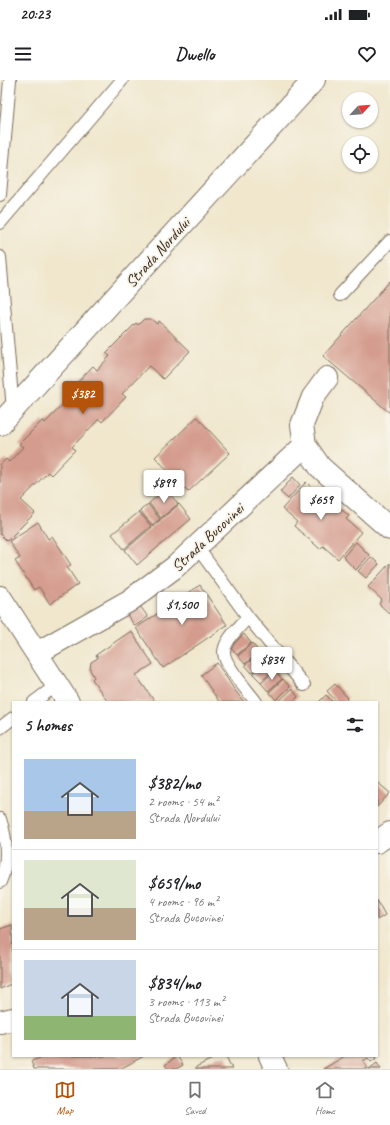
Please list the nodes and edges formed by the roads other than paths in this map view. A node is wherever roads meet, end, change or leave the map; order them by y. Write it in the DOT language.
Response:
graph roads {
  1 [pos="10,80"];
  2 [pos="122,80"];
  3 [pos="314,80"];
  4 [pos="0,195"];
  5 [pos="0,222"];
  6 [pos="390,241"];
  7 [pos="0,257"];
  8 [pos="340,295"];
  9 [pos="327,378"];
  10 [pos="7,417"];
  11 [pos="304,444"];
  12 [pos="390,529"];
  13 [pos="197,547"];
  14 [pos="0,597"];
  15 [pos="248,617"];
  16 [pos="37,653"];
  17 [pos="58,684"];
  18 [pos="304,685"];
  19 [pos="35,701"];
  20 [pos="67,701"];
  21 [pos="255,701"];
  22 [pos="12,719"];
  23 [pos="0,728"];
  24 [pos="0,820"];
  25 [pos="390,833"];
  26 [pos="378,841"];
  27 [pos="0,882"];
  28 [pos="12,1019"];
  29 [pos="0,1022"];
  30 [pos="270,1057"];
  31 [pos="276,1069"];
  1 -- 4 [label="lane"];
  2 -- 5 [label="lane"];
  3 -- 10 [label="street, Strada Nordului"];
  6 -- 8 [label="lane"];
  7 -- 10 [label="lane"];
  9 -- 11 [label="street"];
  11 -- 12 [label="street"];
  11 -- 13 [label="street, Strada Bucovinei"];
  13 -- 15 [label="lane"];
  13 -- 16 [label="street, Strada Bucovinei"];
  14 -- 16 [label="street"];
  15 -- 18 [label="lane"];
  15 -- 21 [label="lane"];
  16 -- 17 [label="street"];
  17 -- 19 [label="lane"];
  17 -- 20 [label="street"];
  22 -- 23 [label="lane"];
  24 -- 27 [label="lane"];
  25 -- 26 [label="street"];
  28 -- 29 [label="street"];
  30 -- 31 [label="street"];
}
